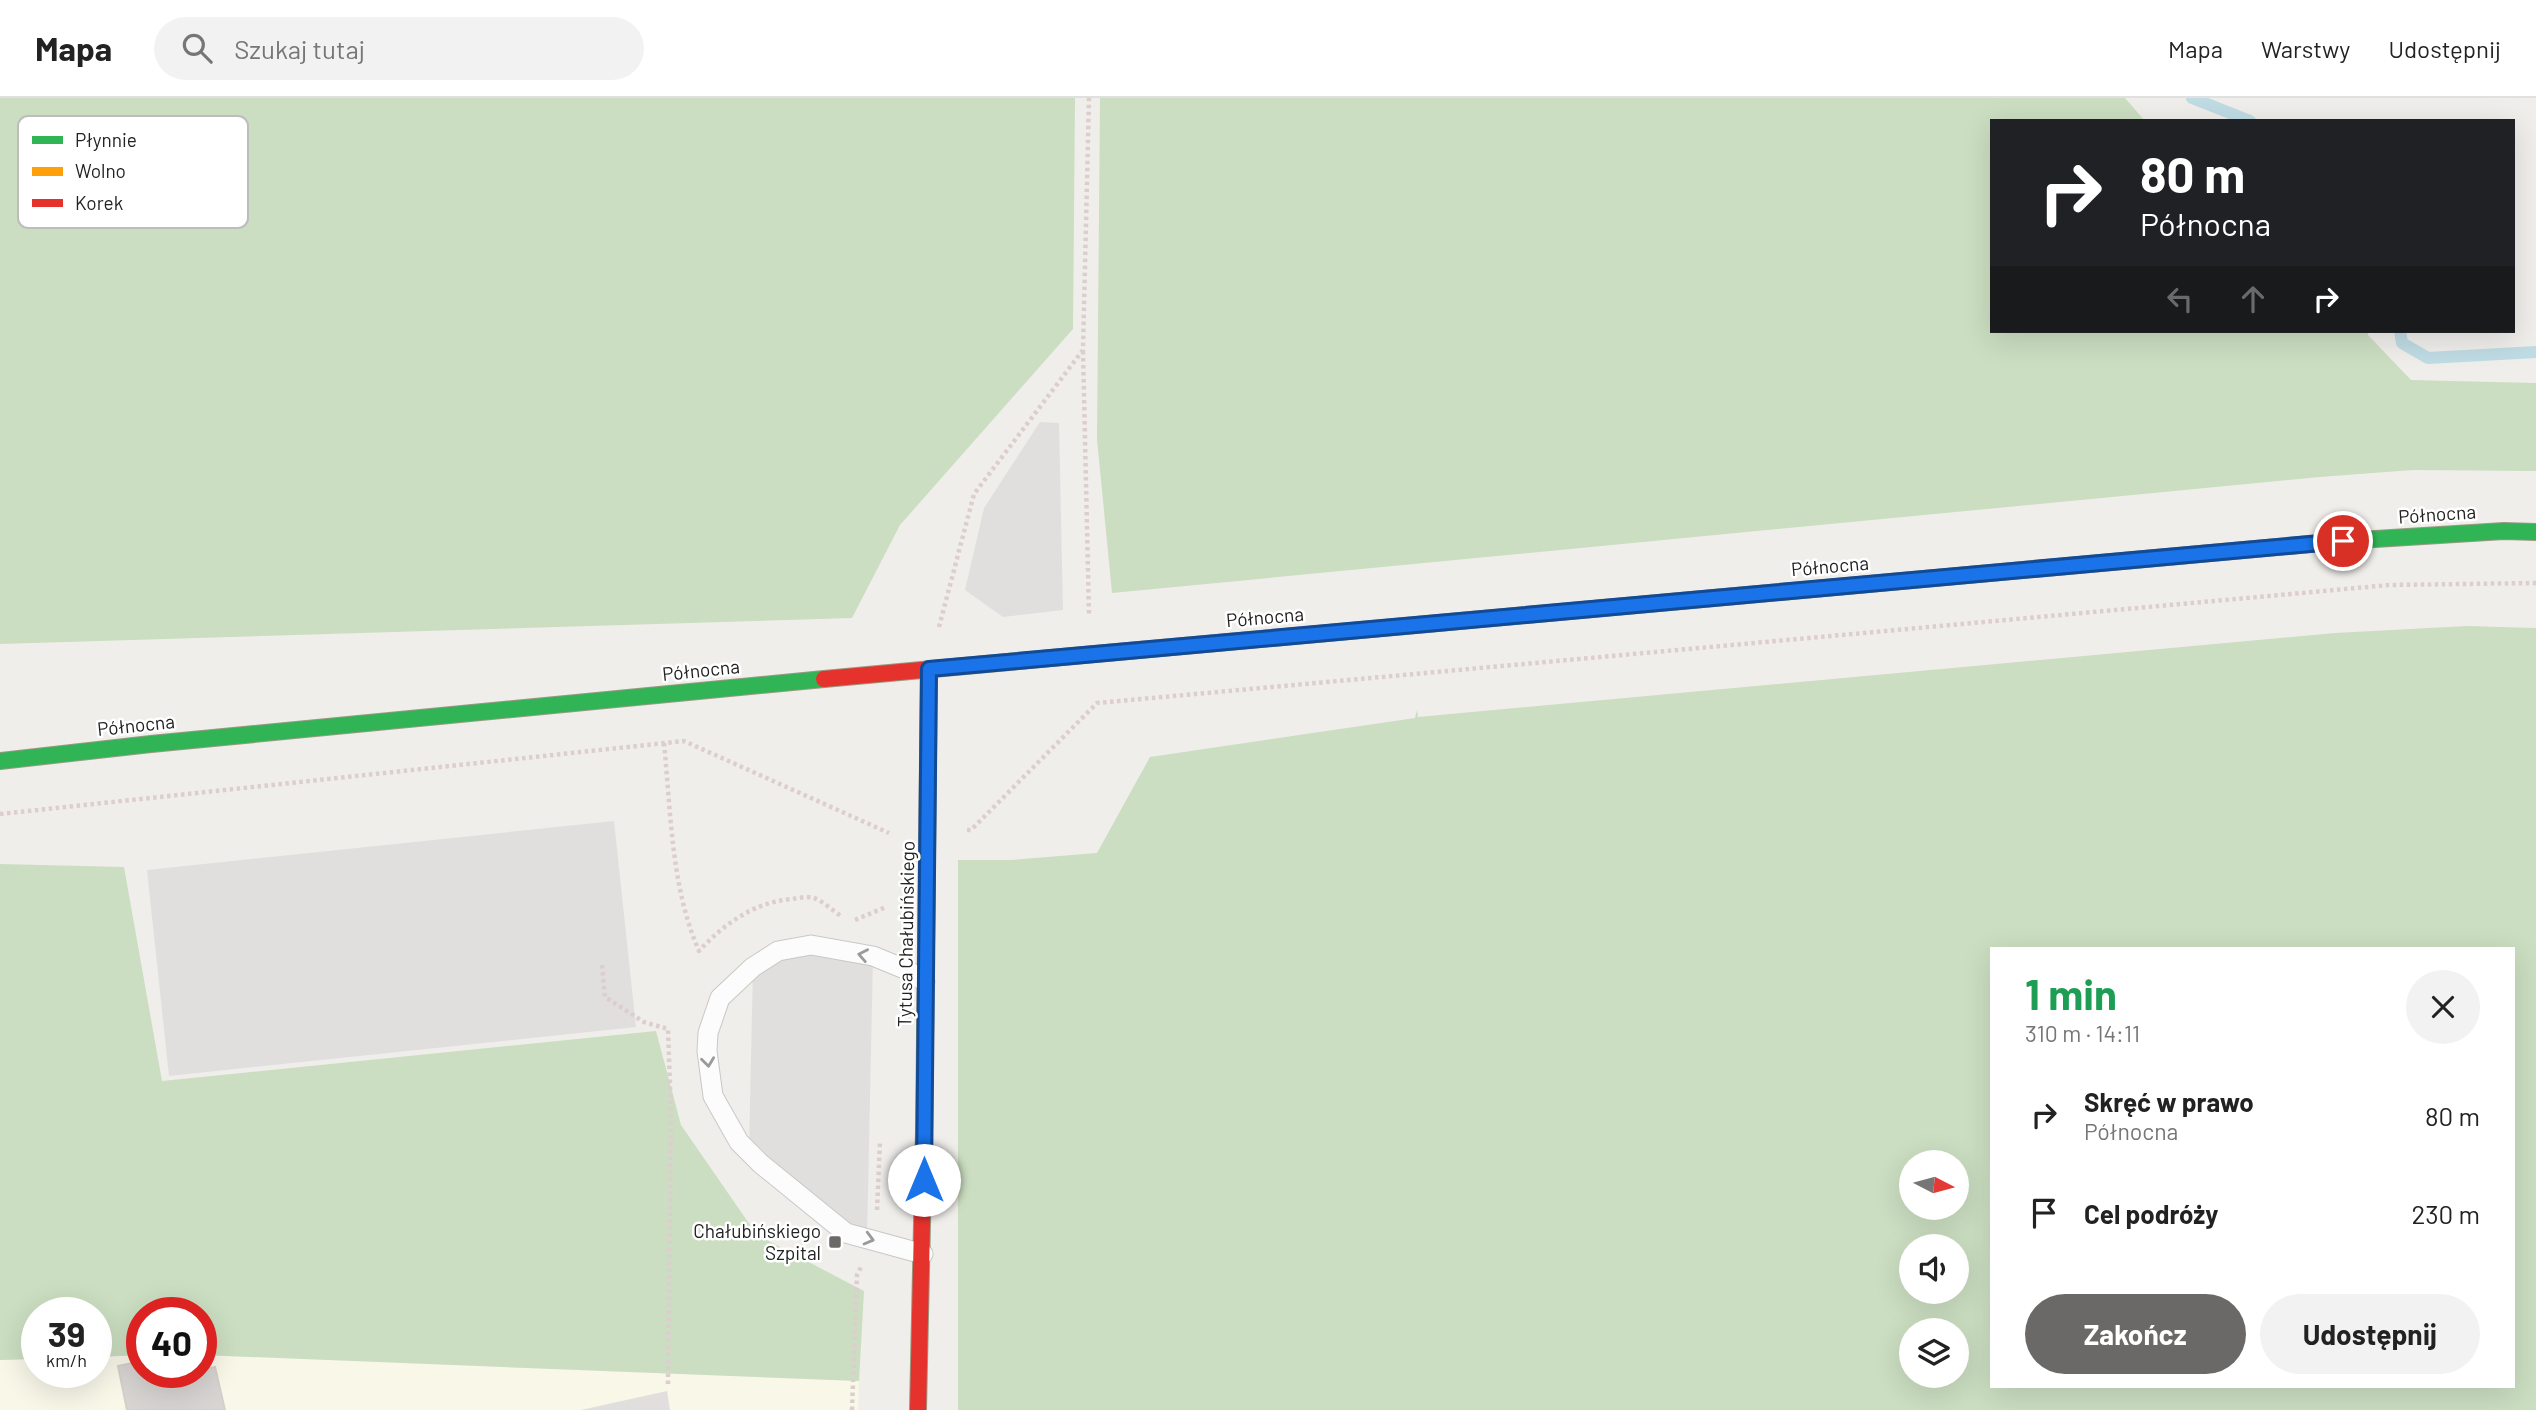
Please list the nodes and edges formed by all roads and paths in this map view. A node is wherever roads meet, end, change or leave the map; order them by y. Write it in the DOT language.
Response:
graph roads {
  1 [pos="1090,98"];
  2 [pos="1083,350"];
  3 [pos="1085,523"];
  4 [pos="2536,532"];
  5 [pos="2536,583"];
  6 [pos="929,669"];
  7 [pos="664,743"];
  8 [pos="0,761"];
  9 [pos="0,814"];
  10 [pos="886,833"];
  11 [pos="928,833"];
  12 [pos="886,845"];
  13 [pos="887,894"];
  14 [pos="887,906"];
  15 [pos="887,962"];
  16 [pos="603,965"];
  17 [pos="925,982"];
  18 [pos="880,1130"];
  19 [pos="876,1241"];
  20 [pos="923,1254"];
  21 [pos="668,1385"];
  22 [pos="852,1410"];
  23 [pos="918,1410"];
  1 -- 2 [label="path"];
  2 -- 3 [label="path"];
  2 -- 6 [label="path"];
  4 -- 6 [label="street, Północna"];
  5 -- 11 [label="path"];
  6 -- 8 [label="street, Północna"];
  6 -- 11 [label="street, Tytusa Chałubińskiego"];
  7 -- 9 [label="path"];
  7 -- 10 [label="path"];
  7 -- 14 [label="path"];
  10 -- 11 [label="path"];
  10 -- 12 [label="path"];
  11 -- 17 [label="street, Tytusa Chałubińskiego"];
  13 -- 14 [label="path"];
  14 -- 15 [label="path"];
  15 -- 17 [label="lane"];
  15 -- 19 [label="lane, one-way"];
  16 -- 21 [label="path"];
  17 -- 20 [label="street, Tytusa Chałubińskiego"];
  18 -- 19 [label="path"];
  19 -- 20 [label="lane"];
  19 -- 22 [label="path"];
  20 -- 23 [label="street, Tytusa Chałubińskiego"];
}
